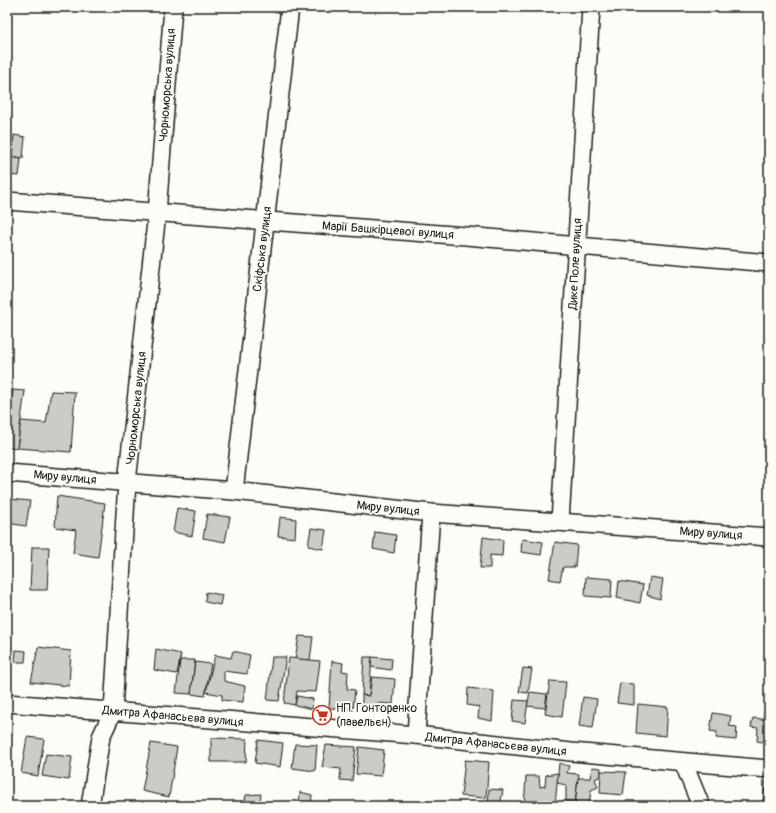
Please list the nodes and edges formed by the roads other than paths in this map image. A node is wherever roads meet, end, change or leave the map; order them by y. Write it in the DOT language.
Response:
graph roads {
  1 [pos="173,7"];
  2 [pos="290,7"];
  3 [pos="591,7"];
  4 [pos="7,201"];
  5 [pos="157,213"];
  6 [pos="266,221"];
  7 [pos="576,246"];
  8 [pos="769,262"];
  9 [pos="7,473"];
  10 [pos="127,482"];
  11 [pos="234,491"];
  12 [pos="431,513"];
  13 [pos="560,522"];
  14 [pos="769,537"];
  15 [pos="7,703"];
  16 [pos="113,711"];
  17 [pos="416,735"];
  18 [pos="683,762"];
  19 [pos="769,769"];
  20 [pos="90,806"];
  21 [pos="702,806"];
  1 -- 5 [label="street, Чорноморська вулиця"];
  2 -- 6 [label="street, Скіфська вулиця"];
  3 -- 7 [label="street, Дике Поле вулиця"];
  4 -- 5 [label="street, Марії Башкірцевої вулиця"];
  5 -- 6 [label="street, Марії Башкірцевої вулиця"];
  5 -- 10 [label="street, Чорноморська вулиця"];
  6 -- 7 [label="street, Марії Башкірцевої вулиця"];
  6 -- 11 [label="street, Скіфська вулиця"];
  7 -- 8 [label="street, Марії Башкірцевої вулиця"];
  7 -- 13 [label="street, Дике Поле вулиця"];
  9 -- 10 [label="street, Миру вулиця"];
  10 -- 11 [label="street, Миру вулиця"];
  10 -- 16 [label="street, Чорноморська вулиця"];
  11 -- 12 [label="street, Миру вулиця"];
  12 -- 13 [label="street, Миру вулиця"];
  12 -- 17 [label="street"];
  13 -- 14 [label="street, Миру вулиця"];
  15 -- 16 [label="street, Дмитра Афанасьєва вулиця"];
  16 -- 17 [label="street, Дмитра Афанасьєва вулиця"];
  16 -- 20 [label="street, Чорноморська вулиця"];
  17 -- 18 [label="street, Дмитра Афанасьєва вулиця"];
  18 -- 19 [label="street, Дмитра Афанасьєва вулиця"];
  18 -- 21 [label="street"];
}
